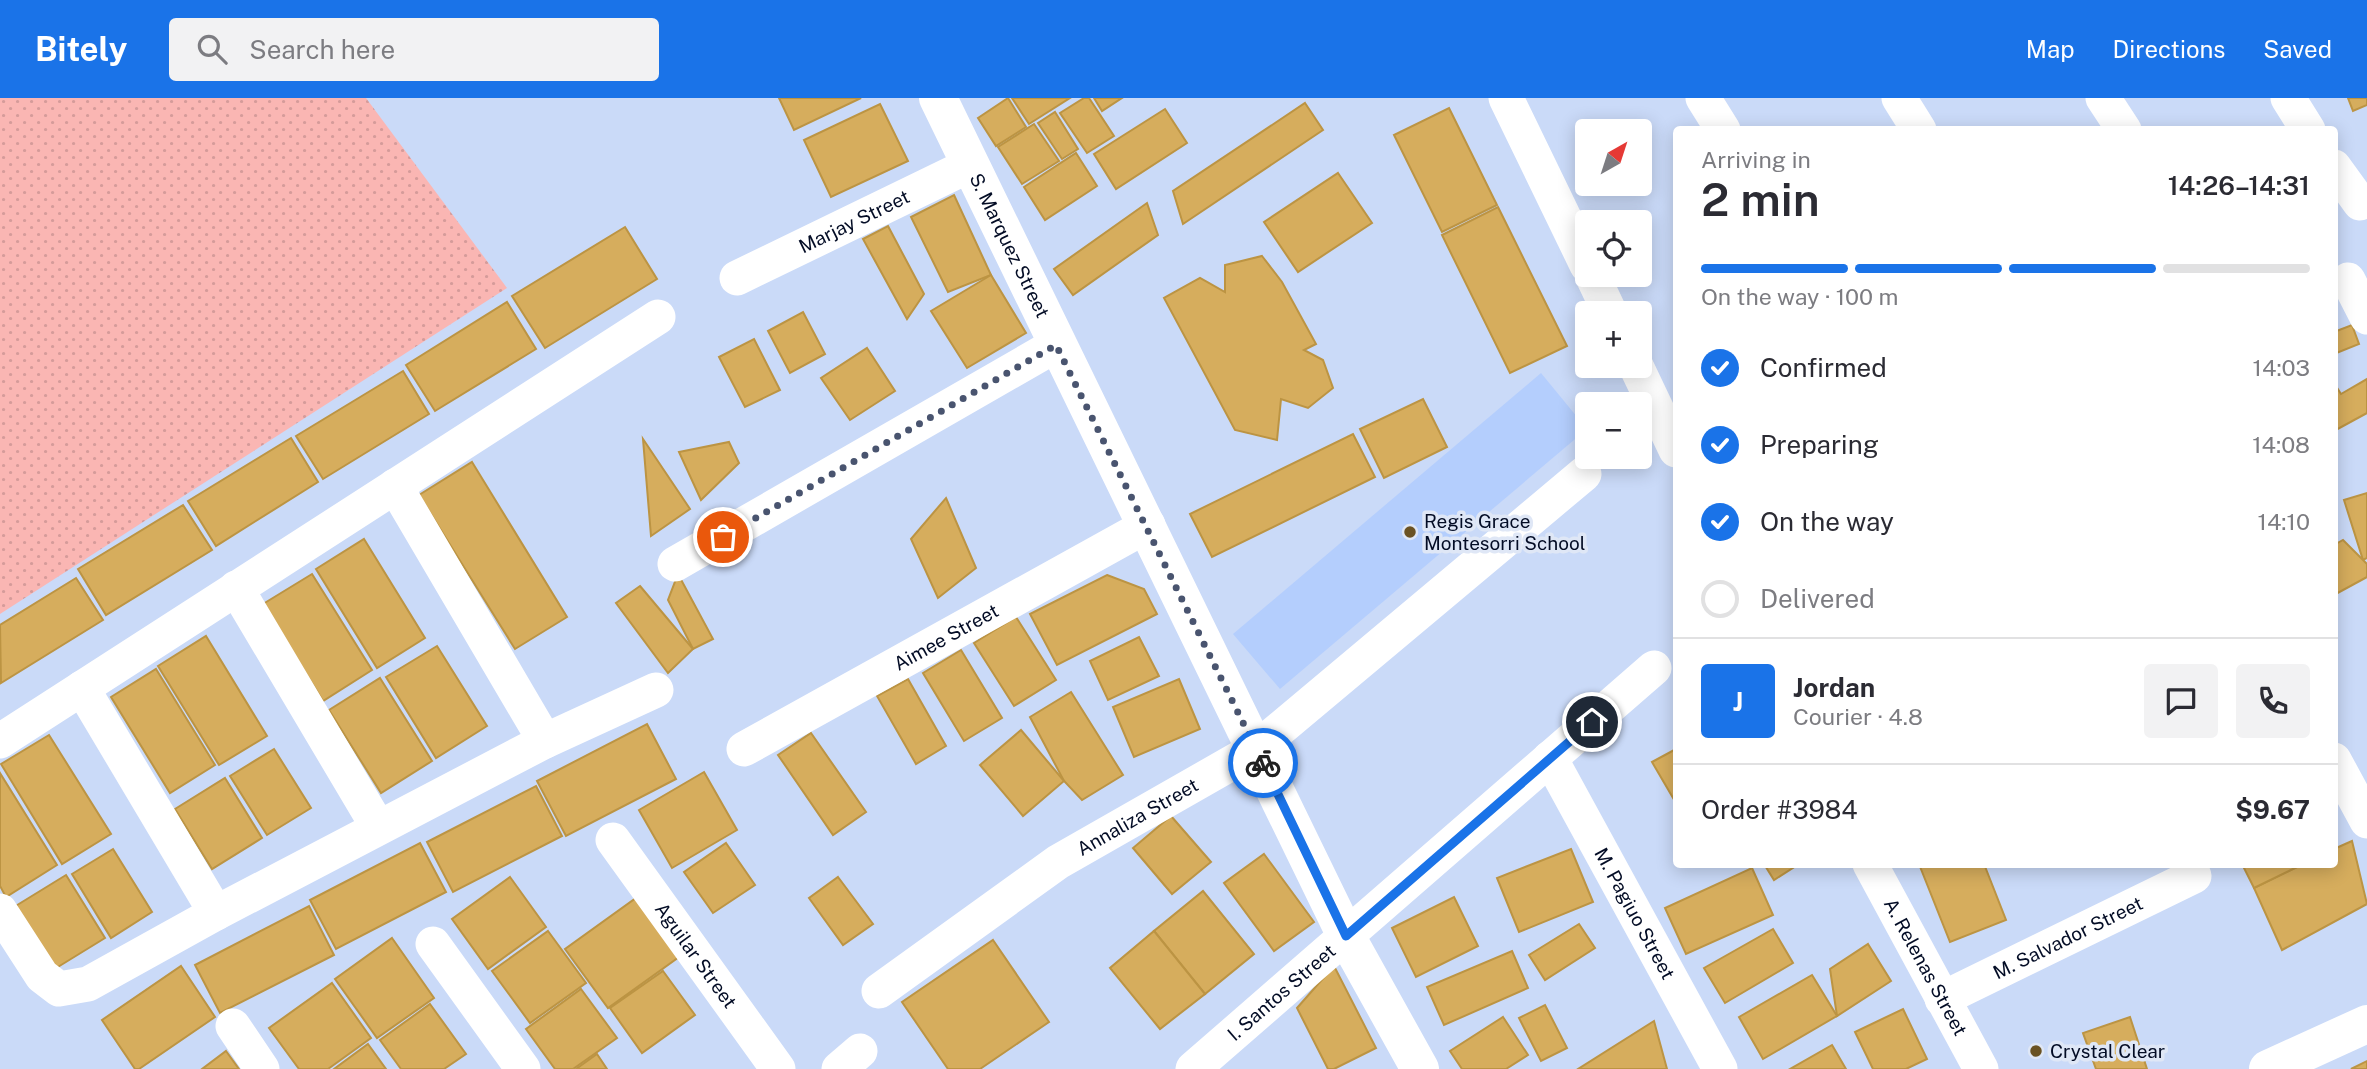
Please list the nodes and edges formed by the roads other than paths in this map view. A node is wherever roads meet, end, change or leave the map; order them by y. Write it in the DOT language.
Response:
graph roads {
  1 [pos="938,98"];
  2 [pos="1506,98"];
  3 [pos="1703,98"];
  4 [pos="1899,98"];
  5 [pos="2103,98"];
  6 [pos="2288,98"];
  7 [pos="1720,126"];
  8 [pos="1916,126"];
  9 [pos="2121,126"];
  10 [pos="2304,126"];
  11 [pos="970,165"];
  12 [pos="2338,173"];
  13 [pos="2360,203"];
  14 [pos="1575,240"];
  15 [pos="737,278"];
  16 [pos="2348,280"];
  17 [pos="659,317"];
  18 [pos="2367,317"];
  19 [pos="1056,345"];
  20 [pos="1642,378"];
  21 [pos="1673,444"];
  22 [pos="1584,474"];
  23 [pos="396,486"];
  24 [pos="1148,525"];
  25 [pos="675,564"];
  26 [pos="236,588"];
  27 [pos="1654,668"];
  28 [pos="82,688"];
  29 [pos="656,690"];
  30 [pos="0,741"];
  31 [pos="545,741"];
  32 [pos="744,749"];
  33 [pos="1256,749"];
  34 [pos="1550,758"];
  35 [pos="2348,768"];
  36 [pos="2367,821"];
  37 [pos="378,827"];
  38 [pos="613,840"];
  39 [pos="1872,868"];
  40 [pos="2194,876"];
  41 [pos="0,911"];
  42 [pos="216,913"];
  43 [pos="1346,936"];
  44 [pos="433,944"];
  45 [pos="878,991"];
  46 [pos="1942,999"];
  47 [pos="2367,1024"];
  48 [pos="233,1026"];
  49 [pos="262,1069"];
  50 [pos="523,1069"];
  51 [pos="778,1069"];
  52 [pos="1193,1069"];
  53 [pos="1420,1069"];
  54 [pos="1720,1069"];
  55 [pos="1981,1069"];
  56 [pos="2268,1069"];
  1 -- 11 [label="street, S. Marquez Street"];
  2 -- 14 [label="street"];
  3 -- 7 [label="street"];
  4 -- 8 [label="street"];
  5 -- 9 [label="street"];
  6 -- 10 [label="street"];
  11 -- 15 [label="street, Marjay Street"];
  11 -- 19 [label="street, S. Marquez Street"];
  12 -- 13 [label="street"];
  16 -- 18 [label="street"];
  17 -- 23 [label="street"];
  19 -- 24 [label="street, S. Marquez Street"];
  19 -- 25 [label="street"];
  20 -- 21 [label="street"];
  22 -- 33 [label="street, Annaliza Street"];
  23 -- 26 [label="street"];
  23 -- 31 [label="street"];
  24 -- 32 [label="street, Aimee Street"];
  24 -- 33 [label="street, S. Marquez Street"];
  26 -- 28 [label="street"];
  26 -- 37 [label="street"];
  27 -- 34 [label="street, I. Santos Street"];
  28 -- 30 [label="street"];
  28 -- 42 [label="street"];
  29 -- 31 [label="street"];
  31 -- 37 [label="street"];
  33 -- 43 [label="street, S. Marquez Street"];
  33 -- 45 [label="street, Annaliza Street"];
  34 -- 43 [label="street, I. Santos Street"];
  34 -- 54 [label="street, M. Pagiuo Street"];
  35 -- 36 [label="street"];
  37 -- 42 [label="street"];
  38 -- 51 [label="street, Aguilar Street"];
  39 -- 46 [label="street, A. Relenas Street"];
  40 -- 46 [label="street, M. Salvador Street"];
  41 -- 42 [label="street"];
  43 -- 52 [label="street, I. Santos Street"];
  43 -- 53 [label="street, S. Marquez Street"];
  44 -- 50 [label="street"];
  46 -- 55 [label="street, A. Relenas Street"];
  47 -- 56 [label="street"];
  48 -- 49 [label="street"];
}
